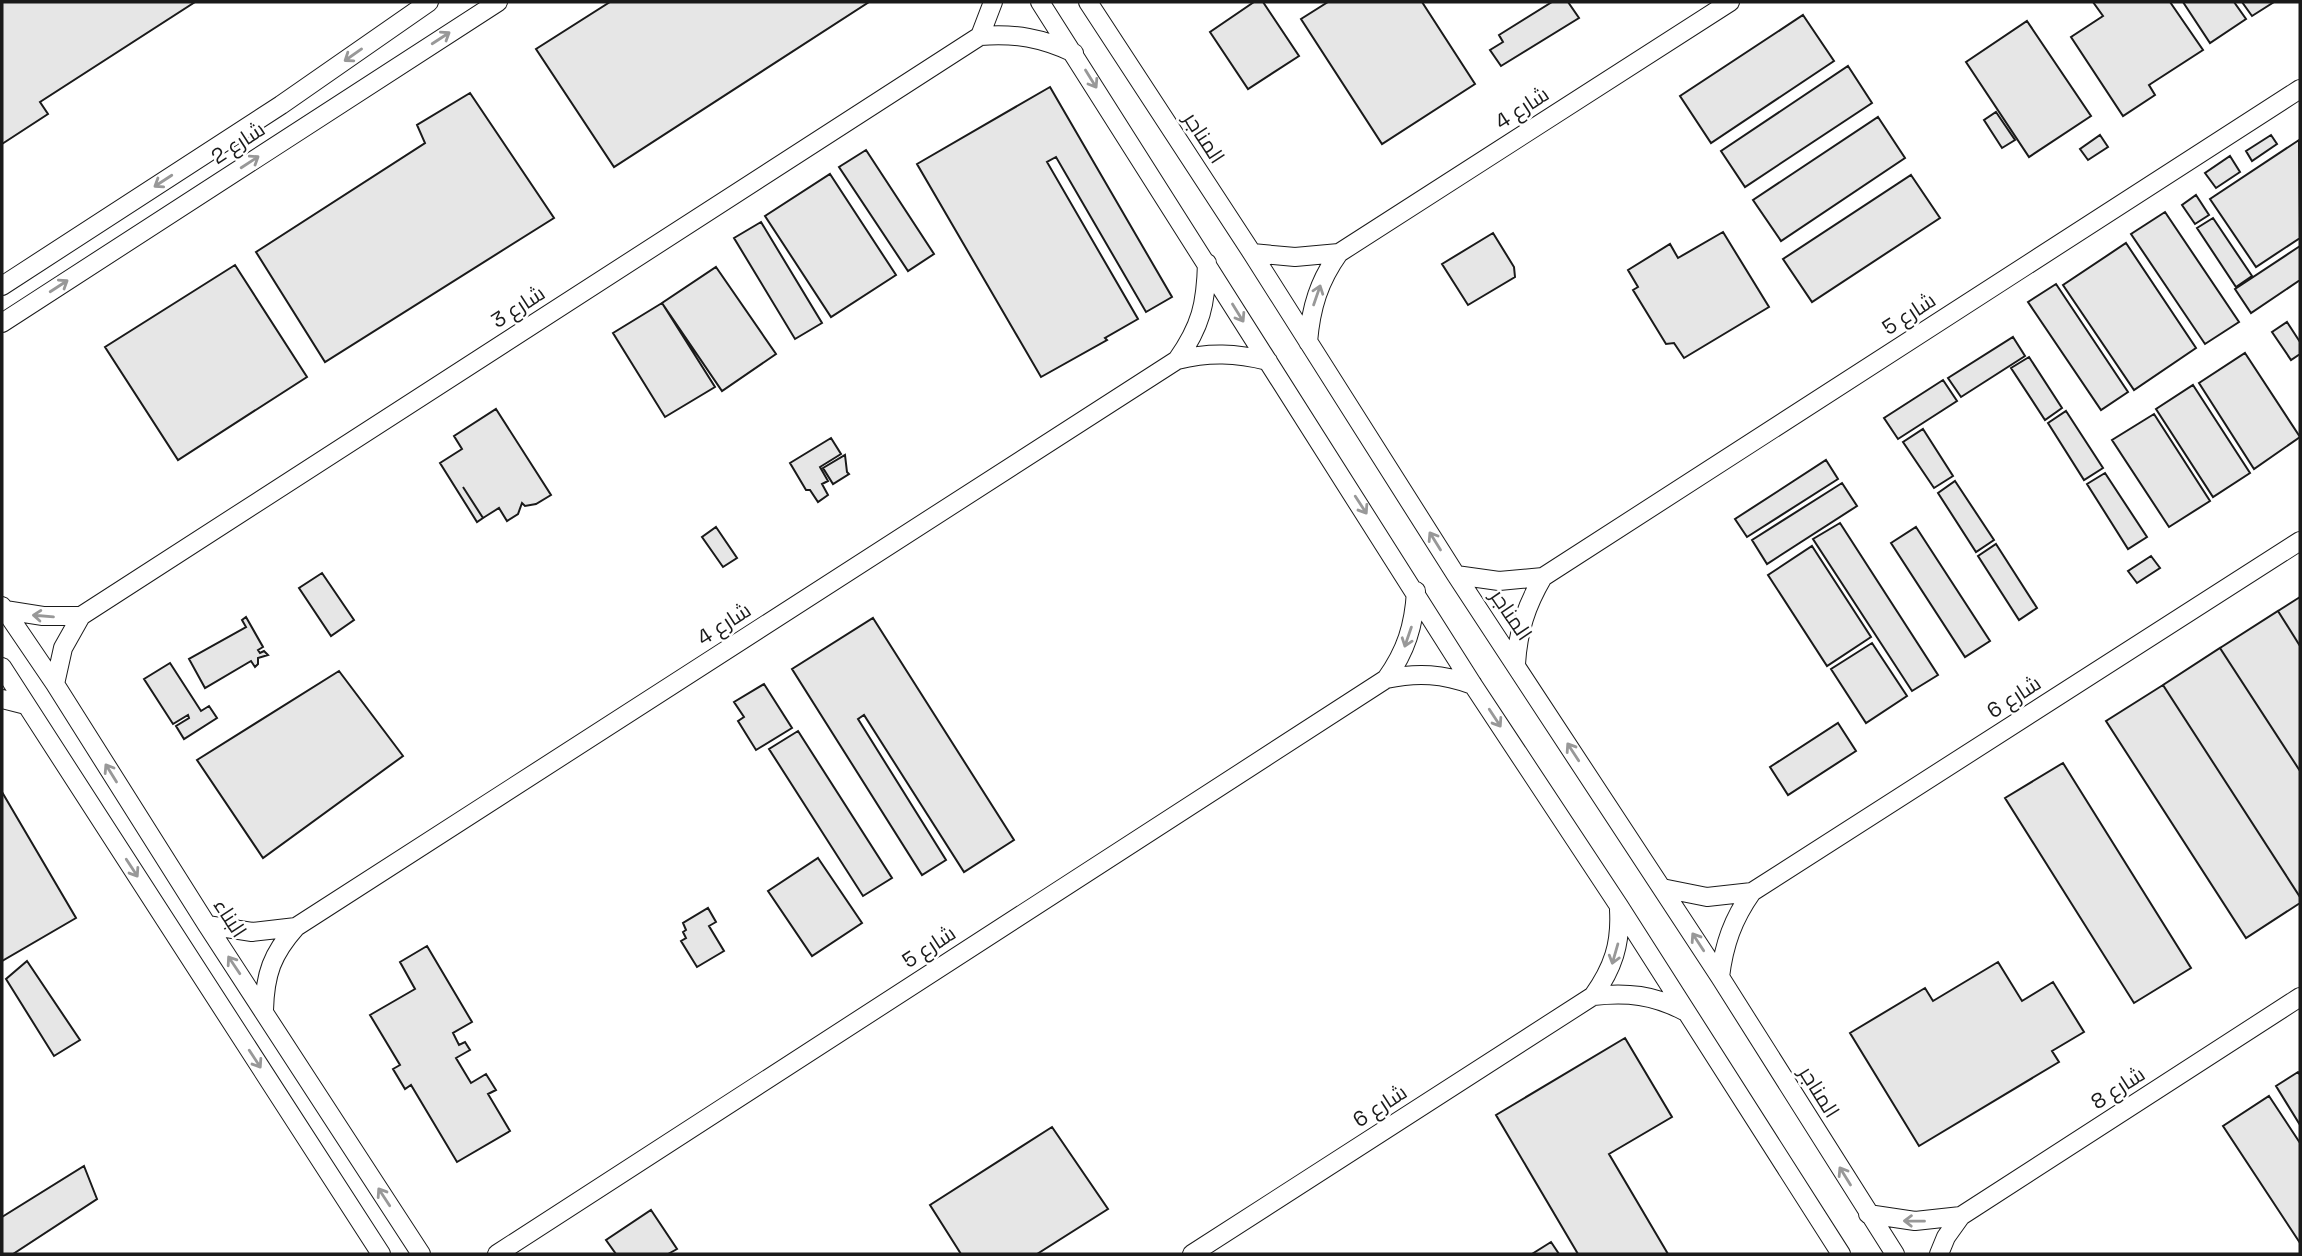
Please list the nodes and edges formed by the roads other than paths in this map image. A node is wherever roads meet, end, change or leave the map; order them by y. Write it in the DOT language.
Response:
graph roads {
  1 [pos="429,2"];
  2 [pos="498,2"];
  3 [pos="993,2"];
  4 [pos="1040,2"];
  5 [pos="1088,2"];
  6 [pos="1105,2"];
  7 [pos="1730,2"];
  8 [pos="1104,26"];
  9 [pos="979,36"];
  10 [pos="1074,53"];
  11 [pos="2300,89"];
  12 [pos="1252,253"];
  13 [pos="1339,253"];
  14 [pos="1208,263"];
  15 [pos="2,286"];
  16 [pos="2,323"];
  17 [pos="1308,342"];
  18 [pos="1177,360"];
  19 [pos="1268,361"];
  20 [pos="2300,541"];
  21 [pos="1456,575"];
  22 [pos="1543,577"];
  23 [pos="1416,591"];
  24 [pos="3,608"];
  25 [pos="81,616"];
  26 [pos="1516,664"];
  27 [pos="2,667"];
  28 [pos="1386,679"];
  29 [pos="55,684"];
  30 [pos="1474,685"];
  31 [pos="2,699"];
  32 [pos="26,705"];
  33 [pos="1662,888"];
  34 [pos="1752,892"];
  35 [pos="1619,906"];
  36 [pos="207,925"];
  37 [pos="296,927"];
  38 [pos="1720,977"];
  39 [pos="1593,996"];
  40 [pos="2300,997"];
  41 [pos="264,1010"];
  42 [pos="1686,1012"];
  43 [pos="1868,1214"];
  44 [pos="1961,1216"];
  45 [pos="1828,1233"];
  46 [pos="420,1252"];
  47 [pos="381,1254"];
  48 [pos="438,1254"];
  49 [pos="497,1254"];
  50 [pos="1192,1254"];
  51 [pos="1827,1254"];
  52 [pos="1841,1254"];
  53 [pos="1895,1254"];
  54 [pos="1939,1254"];
  1 -- 15 [label="street, شارع 2, one-way"];
  16 -- 2 [label="street, شارع 2, one-way"];
  3 -- 9 [label="street"];
  4 -- 10 [label="street"];
  5 -- 8 [label="street, المناجر"];
  6 -- 8 [label="street"];
  7 -- 13 [label="street, شارع 4"];
  8 -- 12 [label="street, المناجر"];
  9 -- 10 [label="street"];
  9 -- 25 [label="street, شارع 3"];
  10 -- 14 [label="street, one-way"];
  11 -- 22 [label="street, شارع 5"];
  12 -- 13 [label="street, شارع 4"];
  12 -- 17 [label="street, المناجر"];
  17 -- 13 [label="street, شارع 4, one-way"];
  14 -- 18 [label="street, شارع 4"];
  14 -- 19 [label="street, one-way"];
  21 -- 17 [label="street, المناجر, one-way"];
  18 -- 19 [label="street, شارع 4"];
  18 -- 37 [label="street, شارع 4"];
  19 -- 23 [label="street, one-way"];
  20 -- 34 [label="street, شارع 6"];
  21 -- 22 [label="street, شارع 5"];
  21 -- 26 [label="street, المناجر"];
  22 -- 26 [label="street, شارع 5"];
  23 -- 28 [label="street, شارع 5, one-way"];
  23 -- 30 [label="street"];
  25 -- 24 [label="street, one-way"];
  24 -- 29 [label="street, البناء"];
  25 -- 29 [label="street, شارع 3"];
  33 -- 26 [label="street, المناجر, one-way"];
  27 -- 32 [label="street"];
  28 -- 30 [label="street, شارع 5"];
  28 -- 49 [label="street, شارع 5"];
  36 -- 29 [label="street, البناء, one-way"];
  30 -- 35 [label="street, one-way"];
  31 -- 32 [label="street"];
  32 -- 47 [label="street, one-way"];
  33 -- 34 [label="street, شارع 6"];
  38 -- 33 [label="street, المناجر, one-way"];
  34 -- 38 [label="street, شارع 6"];
  35 -- 39 [label="street, شارع 6, one-way"];
  35 -- 42 [label="street"];
  36 -- 37 [label="street, شارع 4"];
  41 -- 36 [label="street, البناء, one-way"];
  37 -- 41 [label="street, شارع 4"];
  43 -- 38 [label="street, المناجر, one-way"];
  39 -- 42 [label="street, شارع 6"];
  39 -- 50 [label="street, شارع 6"];
  40 -- 44 [label="street, شارع 8"];
  46 -- 41 [label="street, البناء, one-way"];
  42 -- 45 [label="street"];
  44 -- 43 [label="street, شارع 8, one-way"];
  43 -- 53 [label="street, المناجر"];
  44 -- 54 [label="street, شارع 8"];
  45 -- 51 [label="street"];
  45 -- 52 [label="street"];
  46 -- 48 [label="street"];
}
